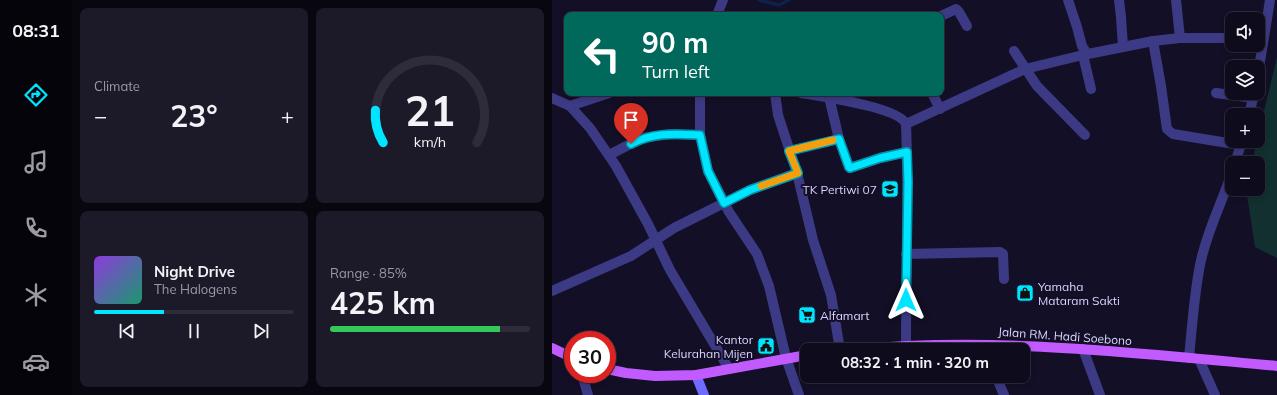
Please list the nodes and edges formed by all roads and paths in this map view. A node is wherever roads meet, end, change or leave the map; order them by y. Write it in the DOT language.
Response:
graph roads {
  1 [pos="723,0"];
  2 [pos="1068,0"];
  3 [pos="1119,0"];
  4 [pos="1176,0"];
  5 [pos="1270,0"];
  6 [pos="718,12"];
  7 [pos="944,15"];
  8 [pos="1265,22"];
  9 [pos="967,26"];
  10 [pos="1180,38"];
  11 [pos="1225,38"];
  12 [pos="1153,41"];
  13 [pos="1123,47"];
  14 [pos="1014,51"];
  15 [pos="1085,55"];
  16 [pos="1025,69"];
  17 [pos="1091,89"];
  18 [pos="1216,93"];
  19 [pos="1225,94"];
  20 [pos="600,96"];
  21 [pos="700,96"];
  22 [pos="775,96"];
  23 [pos="822,96"];
  24 [pos="934,96"];
  25 [pos="829,97"];
  26 [pos="552,98"];
  27 [pos="570,106"];
  28 [pos="940,109"];
  29 [pos="906,124"];
  30 [pos="1085,134"];
  31 [pos="700,135"];
  32 [pos="839,139"];
  33 [pos="1225,141"];
  34 [pos="789,151"];
  35 [pos="907,152"];
  36 [pos="609,155"];
  37 [pos="798,173"];
  38 [pos="1225,191"];
  39 [pos="724,203"];
  40 [pos="656,241"];
  41 [pos="906,254"];
  42 [pos="1004,279"];
  43 [pos="552,291"];
  44 [pos="839,343"];
  45 [pos="906,343"];
  46 [pos="552,348"];
  47 [pos="1030,348"];
  48 [pos="1083,349"];
  49 [pos="564,354"];
  50 [pos="800,357"];
  51 [pos="786,358"];
  52 [pos="1194,358"];
  53 [pos="1277,366"];
  54 [pos="729,369"];
  55 [pos="616,371"];
  56 [pos="696,375"];
  57 [pos="585,383"];
  58 [pos="999,383"];
  59 [pos="588,395"];
  60 [pos="704,395"];
  61 [pos="798,395"];
  62 [pos="1004,395"];
  63 [pos="1100,395"];
  64 [pos="1215,395"];
  1 -- 6 [label="street"];
  2 -- 15 [label="street"];
  3 -- 13 [label="street"];
  4 -- 10 [label="street"];
  5 -- 8 [label="street"];
  7 -- 9 [label="street"];
  10 -- 11 [label="street"];
  10 -- 12 [label="street"];
  12 -- 13 [label="street"];
  12 -- 33 [label="street"];
  13 -- 15 [label="street"];
  14 -- 16 [label="street"];
  15 -- 16 [label="street"];
  15 -- 17 [label="street"];
  16 -- 28 [label="street"];
  16 -- 30 [label="street"];
  18 -- 19 [label="street"];
  20 -- 27 [label="street"];
  21 -- 31 [label="street"];
  22 -- 34 [label="street"];
  23 -- 25 [label="street"];
  24 -- 28 [label="street"];
  25 -- 29 [label="street"];
  25 -- 32 [label="street"];
  26 -- 27 [label="street"];
  27 -- 36 [label="street"];
  28 -- 29 [label="street"];
  29 -- 35 [label="street"];
  31 -- 36 [label="street"];
  31 -- 39 [label="street"];
  32 -- 34 [label="street"];
  32 -- 35 [label="street"];
  34 -- 37 [label="street"];
  35 -- 41 [label="street"];
  36 -- 40 [label="street"];
  37 -- 39 [label="street"];
  37 -- 44 [label="street"];
  38 -- 52 [label="street"];
  39 -- 40 [label="street"];
  39 -- 51 [label="street"];
  40 -- 43 [label="street"];
  40 -- 54 [label="street"];
  41 -- 42 [label="street"];
  41 -- 45 [label="street"];
  46 -- 49 [label="main road"];
  47 -- 48 [label="main road, Jalan RM. Hadi Soebono"];
  48 -- 52 [label="main road, Jalan RM. Hadi Soebono"];
  48 -- 63 [label="street"];
  50 -- 51 [label="main road"];
  51 -- 54 [label="main road"];
  51 -- 61 [label="street"];
  52 -- 53 [label="main road, Jalan RM. Hadi Soebono"];
  52 -- 64 [label="street"];
  54 -- 56 [label="main road"];
  55 -- 56 [label="main road"];
  56 -- 60 [label="street"];
  57 -- 59 [label="street"];
  58 -- 62 [label="street"];
}
